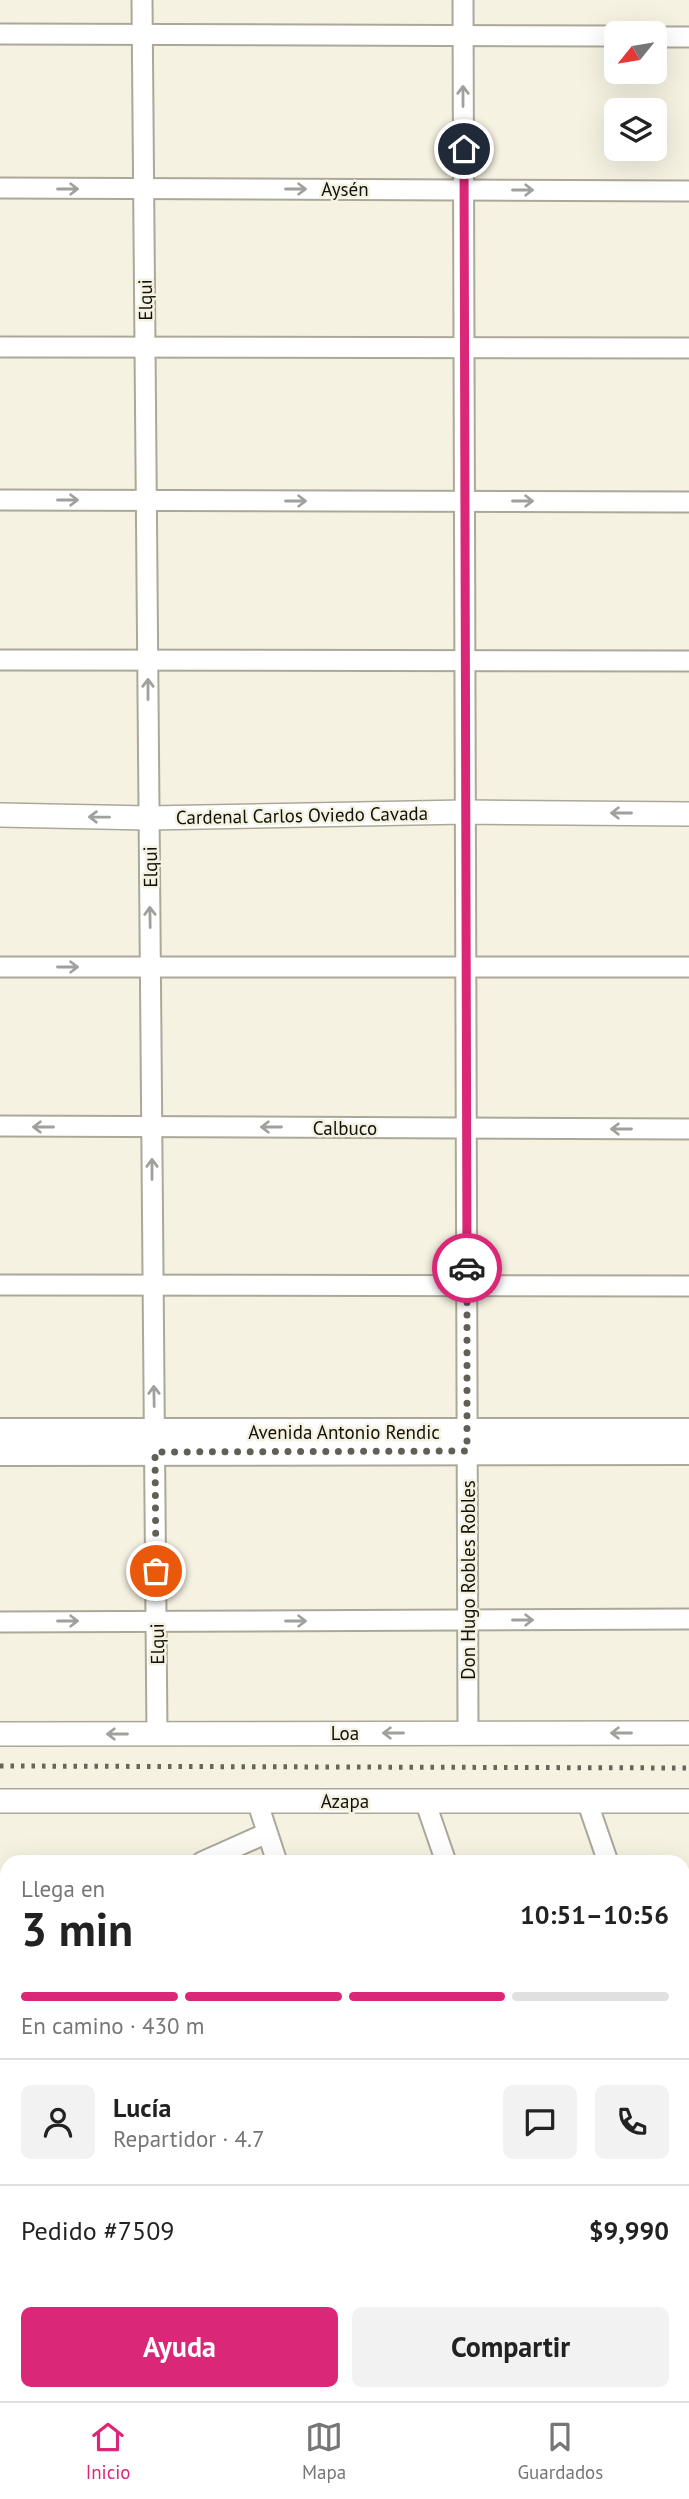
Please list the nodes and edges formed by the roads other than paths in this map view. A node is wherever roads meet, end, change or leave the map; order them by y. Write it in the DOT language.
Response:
graph roads {
  1 [pos="142,0"];
  2 [pos="463,0"];
  3 [pos="0,34"];
  4 [pos="142,35"];
  5 [pos="463,36"];
  6 [pos="604,36"];
  7 [pos="667,37"];
  8 [pos="689,37"];
  9 [pos="0,188"];
  10 [pos="144,189"];
  11 [pos="464,190"];
  12 [pos="689,191"];
  13 [pos="0,347"];
  14 [pos="146,347"];
  15 [pos="465,348"];
  16 [pos="689,348"];
  17 [pos="0,500"];
  18 [pos="146,500"];
  19 [pos="464,501"];
  20 [pos="689,502"];
  21 [pos="0,660"];
  22 [pos="148,660"];
  23 [pos="465,660"];
  24 [pos="689,661"];
  25 [pos="466,812"];
  26 [pos="689,814"];
  27 [pos="0,815"];
  28 [pos="149,818"];
  29 [pos="0,967"];
  30 [pos="150,967"];
  31 [pos="689,967"];
  32 [pos="466,968"];
  33 [pos="0,1126"];
  34 [pos="152,1127"];
  35 [pos="466,1128"];
  36 [pos="689,1129"];
  37 [pos="0,1285"];
  38 [pos="153,1286"];
  39 [pos="467,1286"];
  40 [pos="689,1286"];
  41 [pos="0,1432"];
  42 [pos="689,1432"];
  43 [pos="155,1441"];
  44 [pos="467,1442"];
  45 [pos="689,1451"];
  46 [pos="0,1452"];
  47 [pos="689,1619"];
  48 [pos="468,1620"];
  49 [pos="156,1621"];
  50 [pos="0,1622"];
  51 [pos="468,1732"];
  52 [pos="689,1733"];
  53 [pos="0,1734"];
  54 [pos="157,1734"];
  55 [pos="0,1801"];
  56 [pos="257,1801"];
  57 [pos="425,1801"];
  58 [pos="587,1801"];
  59 [pos="689,1801"];
  60 [pos="267,1833"];
  61 [pos="218,1855"];
  62 [pos="275,1855"];
  63 [pos="444,1855"];
  64 [pos="606,1855"];
  1 -- 4 [label="street, Elqui"];
  2 -- 5 [label="street, Don Hugo Robles Robles"];
  3 -- 4 [label="street"];
  4 -- 5 [label="street"];
  4 -- 10 [label="street, Elqui"];
  5 -- 6 [label="street"];
  11 -- 5 [label="street, Don Hugo Robles Robles, one-way"];
  7 -- 8 [label="street"];
  9 -- 10 [label="street, Aysén, one-way"];
  10 -- 11 [label="street, Aysén, one-way"];
  10 -- 14 [label="street, Elqui"];
  11 -- 12 [label="street, Aysén, one-way"];
  11 -- 15 [label="street, Don Hugo Robles Robles"];
  13 -- 14 [label="street"];
  14 -- 15 [label="street"];
  14 -- 18 [label="street, Elqui"];
  15 -- 16 [label="street"];
  15 -- 19 [label="street, Don Hugo Robles Robles"];
  17 -- 18 [label="street, one-way"];
  18 -- 19 [label="street, one-way"];
  18 -- 22 [label="street, Elqui"];
  19 -- 20 [label="street, one-way"];
  19 -- 23 [label="street, Don Hugo Robles Robles"];
  21 -- 22 [label="street"];
  22 -- 23 [label="street"];
  28 -- 22 [label="street, Elqui, one-way"];
  23 -- 24 [label="street"];
  23 -- 25 [label="street, Don Hugo Robles Robles"];
  26 -- 25 [label="street, Cardenal Carlos Oviedo Cavada, one-way"];
  25 -- 28 [label="street, Cardenal Carlos Oviedo Cavada"];
  25 -- 32 [label="street, Don Hugo Robles Robles"];
  28 -- 27 [label="street, Cardenal Carlos Oviedo Cavada, one-way"];
  30 -- 28 [label="street, Elqui, one-way"];
  29 -- 30 [label="street, one-way"];
  30 -- 32 [label="street"];
  30 -- 34 [label="street, Elqui"];
  31 -- 32 [label="street"];
  32 -- 35 [label="street, Don Hugo Robles Robles"];
  34 -- 33 [label="street, Calbuco, one-way"];
  35 -- 34 [label="street, Calbuco, one-way"];
  38 -- 34 [label="street, Elqui, one-way"];
  36 -- 35 [label="street, Calbuco, one-way"];
  35 -- 39 [label="street, Don Hugo Robles Robles"];
  37 -- 38 [label="street"];
  38 -- 39 [label="street"];
  43 -- 38 [label="street, Elqui, one-way"];
  39 -- 40 [label="street"];
  39 -- 44 [label="street, Don Hugo Robles Robles"];
  41 -- 43 [label="main road, Avenida Antonio Rendic"];
  42 -- 44 [label="main road, Avenida Antonio Rendic"];
  43 -- 44 [label="main road, Avenida Antonio Rendic"];
  43 -- 46 [label="main road, Avenida Antonio Rendic"];
  43 -- 49 [label="street, Elqui"];
  44 -- 45 [label="main road, Avenida Antonio Rendic"];
  44 -- 48 [label="street, Don Hugo Robles Robles"];
  48 -- 47 [label="street, one-way"];
  49 -- 48 [label="street, one-way"];
  48 -- 51 [label="street, Don Hugo Robles Robles"];
  50 -- 49 [label="street, one-way"];
  49 -- 54 [label="street, Elqui"];
  52 -- 51 [label="street, Loa, one-way"];
  51 -- 54 [label="street, Loa, one-way"];
  54 -- 53 [label="street, Loa, one-way"];
  55 -- 56 [label="street, Azapa"];
  56 -- 57 [label="street, Azapa"];
  56 -- 60 [label="street"];
  57 -- 58 [label="street, Azapa"];
  57 -- 63 [label="street"];
  58 -- 59 [label="street, Azapa"];
  58 -- 64 [label="street"];
  60 -- 61 [label="street"];
  60 -- 62 [label="street"];
}
